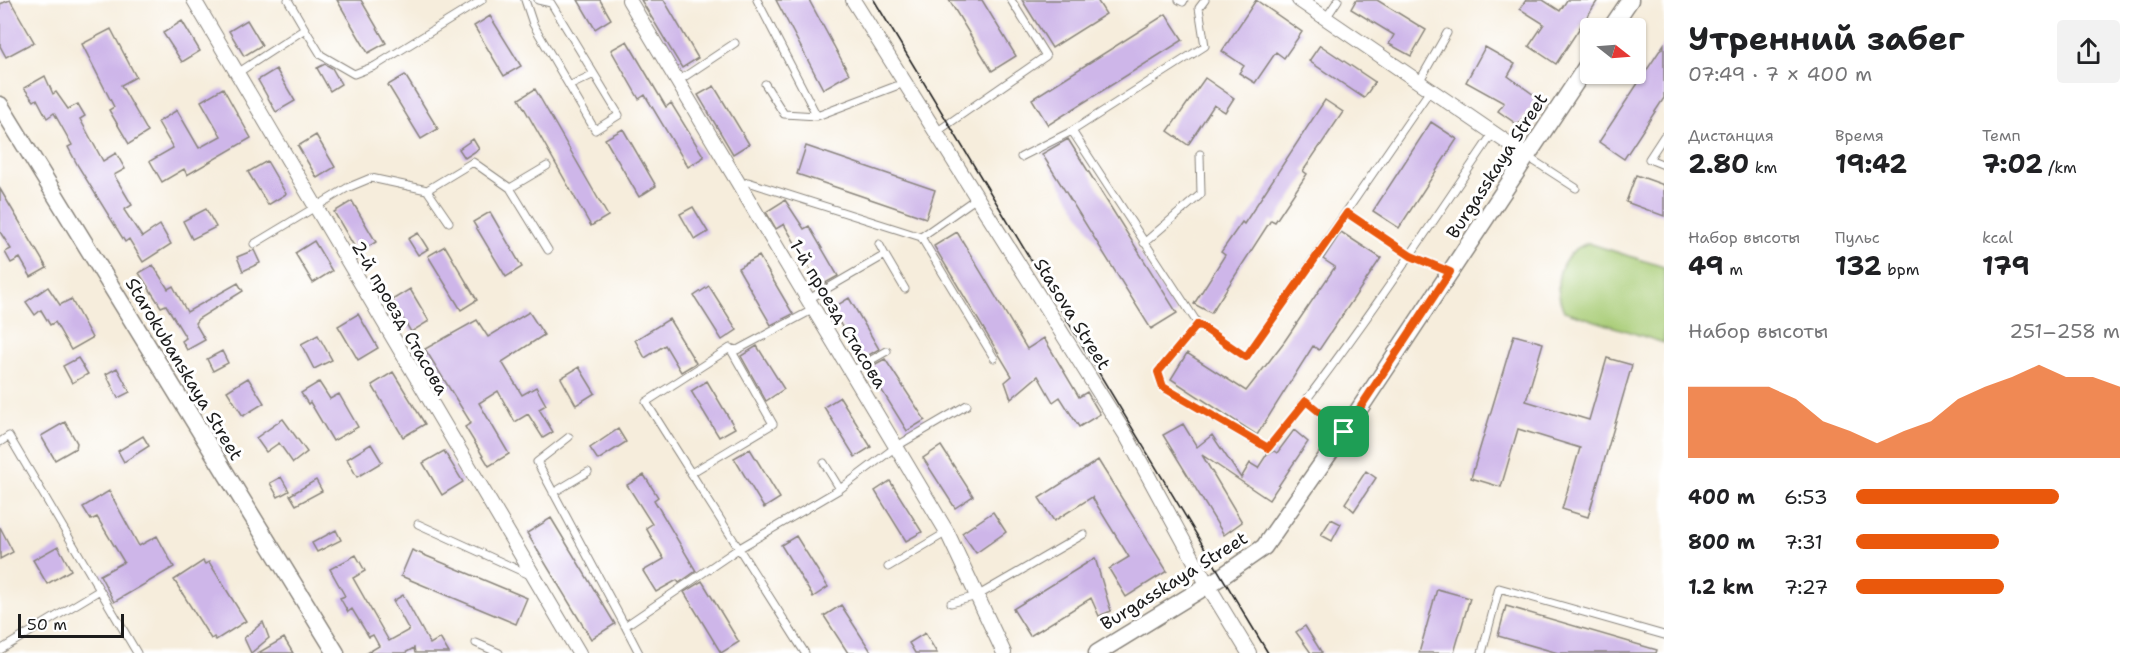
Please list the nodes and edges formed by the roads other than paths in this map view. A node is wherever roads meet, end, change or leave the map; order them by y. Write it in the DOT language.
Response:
graph roads {
  1 [pos="194,0"];
  2 [pos="288,0"];
  3 [pos="482,0"];
  4 [pos="525,0"];
  5 [pos="538,0"];
  6 [pos="629,0"];
  7 [pos="757,0"];
  8 [pos="853,0"];
  9 [pos="1011,0"];
  10 [pos="1179,0"];
  11 [pos="1184,0"];
  12 [pos="1205,0"];
  13 [pos="1299,0"];
  14 [pos="1338,0"];
  15 [pos="1630,0"];
  16 [pos="1326,18"];
  17 [pos="1618,18"];
  18 [pos="305,29"];
  19 [pos="1447,33"];
  20 [pos="735,43"];
  21 [pos="237,74"];
  22 [pos="594,74"];
  23 [pos="1580,76"];
  24 [pos="678,81"];
  25 [pos="765,84"];
  26 [pos="904,84"];
  27 [pos="571,85"];
  28 [pos="1425,86"];
  29 [pos="0,105"];
  30 [pos="817,116"];
  31 [pos="1072,131"];
  32 [pos="935,133"];
  33 [pos="1493,133"];
  34 [pos="1664,136"];
  35 [pos="1200,154"];
  36 [pos="1527,156"];
  37 [pos="1021,157"];
  38 [pos="1664,165"];
  39 [pos="548,166"];
  40 [pos="739,187"];
  41 [pos="510,188"];
  42 [pos="1576,188"];
  43 [pos="427,190"];
  44 [pos="978,197"];
  45 [pos="314,207"];
  46 [pos="1347,213"];
  47 [pos="449,222"];
  48 [pos="921,237"];
  49 [pos="1144,243"];
  50 [pos="254,244"];
  51 [pos="879,244"];
  52 [pos="548,250"];
  53 [pos="885,255"];
  54 [pos="1411,256"];
  55 [pos="1450,272"];
  56 [pos="905,289"];
  57 [pos="812,304"];
  58 [pos="1198,324"];
  59 [pos="730,348"];
  60 [pos="887,351"];
  61 [pos="994,358"];
  62 [pos="852,371"];
  63 [pos="1306,401"];
  64 [pos="967,405"];
  65 [pos="1344,432"];
  66 [pos="569,437"];
  67 [pos="0,442"];
  68 [pos="897,446"];
  69 [pos="824,463"];
  70 [pos="588,472"];
  71 [pos="691,472"];
  72 [pos="840,489"];
  73 [pos="553,493"];
  74 [pos="418,524"];
  75 [pos="947,532"];
  76 [pos="1084,534"];
  77 [pos="738,549"];
  78 [pos="888,567"];
  79 [pos="532,576"];
  80 [pos="1207,584"];
  81 [pos="100,590"];
  82 [pos="977,596"];
  83 [pos="951,603"];
  84 [pos="626,626"];
  85 [pos="1664,635"];
  86 [pos="476,643"];
  87 [pos="0,650"];
  88 [pos="333,652"];
  89 [pos="137,653"];
  90 [pos="499,653"];
  91 [pos="579,653"];
  92 [pos="639,653"];
  93 [pos="805,653"];
  94 [pos="1004,653"];
  95 [pos="1097,653"];
  96 [pos="1249,653"];
  97 [pos="1482,653"];
  1 -- 21 [label="street, 2-й проезд Стасова"];
  2 -- 18 [label="lane"];
  3 -- 18 [label="lane"];
  4 -- 27 [label="lane"];
  5 -- 22 [label="lane"];
  6 -- 24 [label="street, 1-й проезд Стасова"];
  7 -- 30 [label="lane"];
  8 -- 26 [label="street, Stasova Street"];
  9 -- 32 [label="lane"];
  10 -- 11 [label="lane"];
  12 -- 31 [label="lane"];
  13 -- 16 [label="street"];
  14 -- 16 [label="lane"];
  15 -- 17 [label="street"];
  16 -- 28 [label="street"];
  18 -- 21 [label="lane"];
  19 -- 28 [label="lane"];
  20 -- 24 [label="lane"];
  21 -- 45 [label="street, 2-й проезд Стасова"];
  22 -- 27 [label="lane"];
  22 -- 27 [label="lane"];
  23 -- 36 [label="street, Burgasskaya Street"];
  24 -- 40 [label="street, 1-й проезд Стасова"];
  25 -- 30 [label="lane"];
  26 -- 30 [label="lane"];
  26 -- 32 [label="street, Stasova Street"];
  28 -- 33 [label="street"];
  28 -- 46 [label="lane"];
  29 -- 88 [label="street, Starokubanskaya Street"];
  31 -- 37 [label="lane"];
  31 -- 49 [label="lane"];
  32 -- 44 [label="street, Stasova Street"];
  33 -- 36 [label="street"];
  33 -- 54 [label="lane"];
  34 -- 38 [label="lane"];
  35 -- 49 [label="lane"];
  36 -- 42 [label="lane"];
  36 -- 55 [label="street, Burgasskaya Street"];
  39 -- 41 [label="lane"];
  40 -- 48 [label="lane"];
  40 -- 57 [label="street, 1-й проезд Стасова"];
  41 -- 43 [label="lane"];
  41 -- 52 [label="lane"];
  43 -- 45 [label="lane"];
  43 -- 47 [label="lane"];
  44 -- 48 [label="lane"];
  44 -- 80 [label="street, Stasova Street"];
  45 -- 50 [label="lane"];
  45 -- 79 [label="street, 2-й проезд Стасова"];
  46 -- 54 [label="lane"];
  46 -- 58 [label="lane"];
  48 -- 61 [label="lane"];
  49 -- 58 [label="lane"];
  51 -- 53 [label="lane"];
  53 -- 56 [label="lane"];
  53 -- 57 [label="lane"];
  54 -- 55 [label="lane"];
  54 -- 63 [label="lane"];
  55 -- 65 [label="street, Burgasskaya Street"];
  57 -- 59 [label="lane"];
  57 -- 62 [label="street, 1-й проезд Стасова"];
  58 -- 63 [label="lane"];
  59 -- 71 [label="lane"];
  59 -- 71 [label="lane"];
  60 -- 62 [label="lane"];
  62 -- 68 [label="street, 1-й проезд Стасова"];
  63 -- 65 [label="lane"];
  64 -- 68 [label="lane"];
  65 -- 80 [label="street, Burgasskaya Street"];
  66 -- 73 [label="lane"];
  67 -- 81 [label="lane"];
  68 -- 72 [label="lane"];
  68 -- 75 [label="street, 1-й проезд Стасова"];
  69 -- 72 [label="lane"];
  70 -- 73 [label="lane"];
  71 -- 77 [label="lane"];
  72 -- 77 [label="lane"];
  73 -- 84 [label="lane"];
  74 -- 79 [label="lane"];
  75 -- 78 [label="lane"];
  75 -- 82 [label="street, 1-й проезд Стасова"];
  76 -- 82 [label="lane"];
  77 -- 84 [label="lane"];
  77 -- 93 [label="lane"];
  79 -- 91 [label="street, 2-й проезд Стасова"];
  80 -- 95 [label="street, Burgasskaya Street"];
  80 -- 96 [label="street, Stasova Street"];
  81 -- 87 [label="lane"];
  81 -- 89 [label="lane"];
  82 -- 83 [label="lane"];
  82 -- 94 [label="street, 1-й проезд Стасова"];
  84 -- 92 [label="lane"];
  85 -- 97 [label="lane"];
  86 -- 90 [label="lane"];
}
